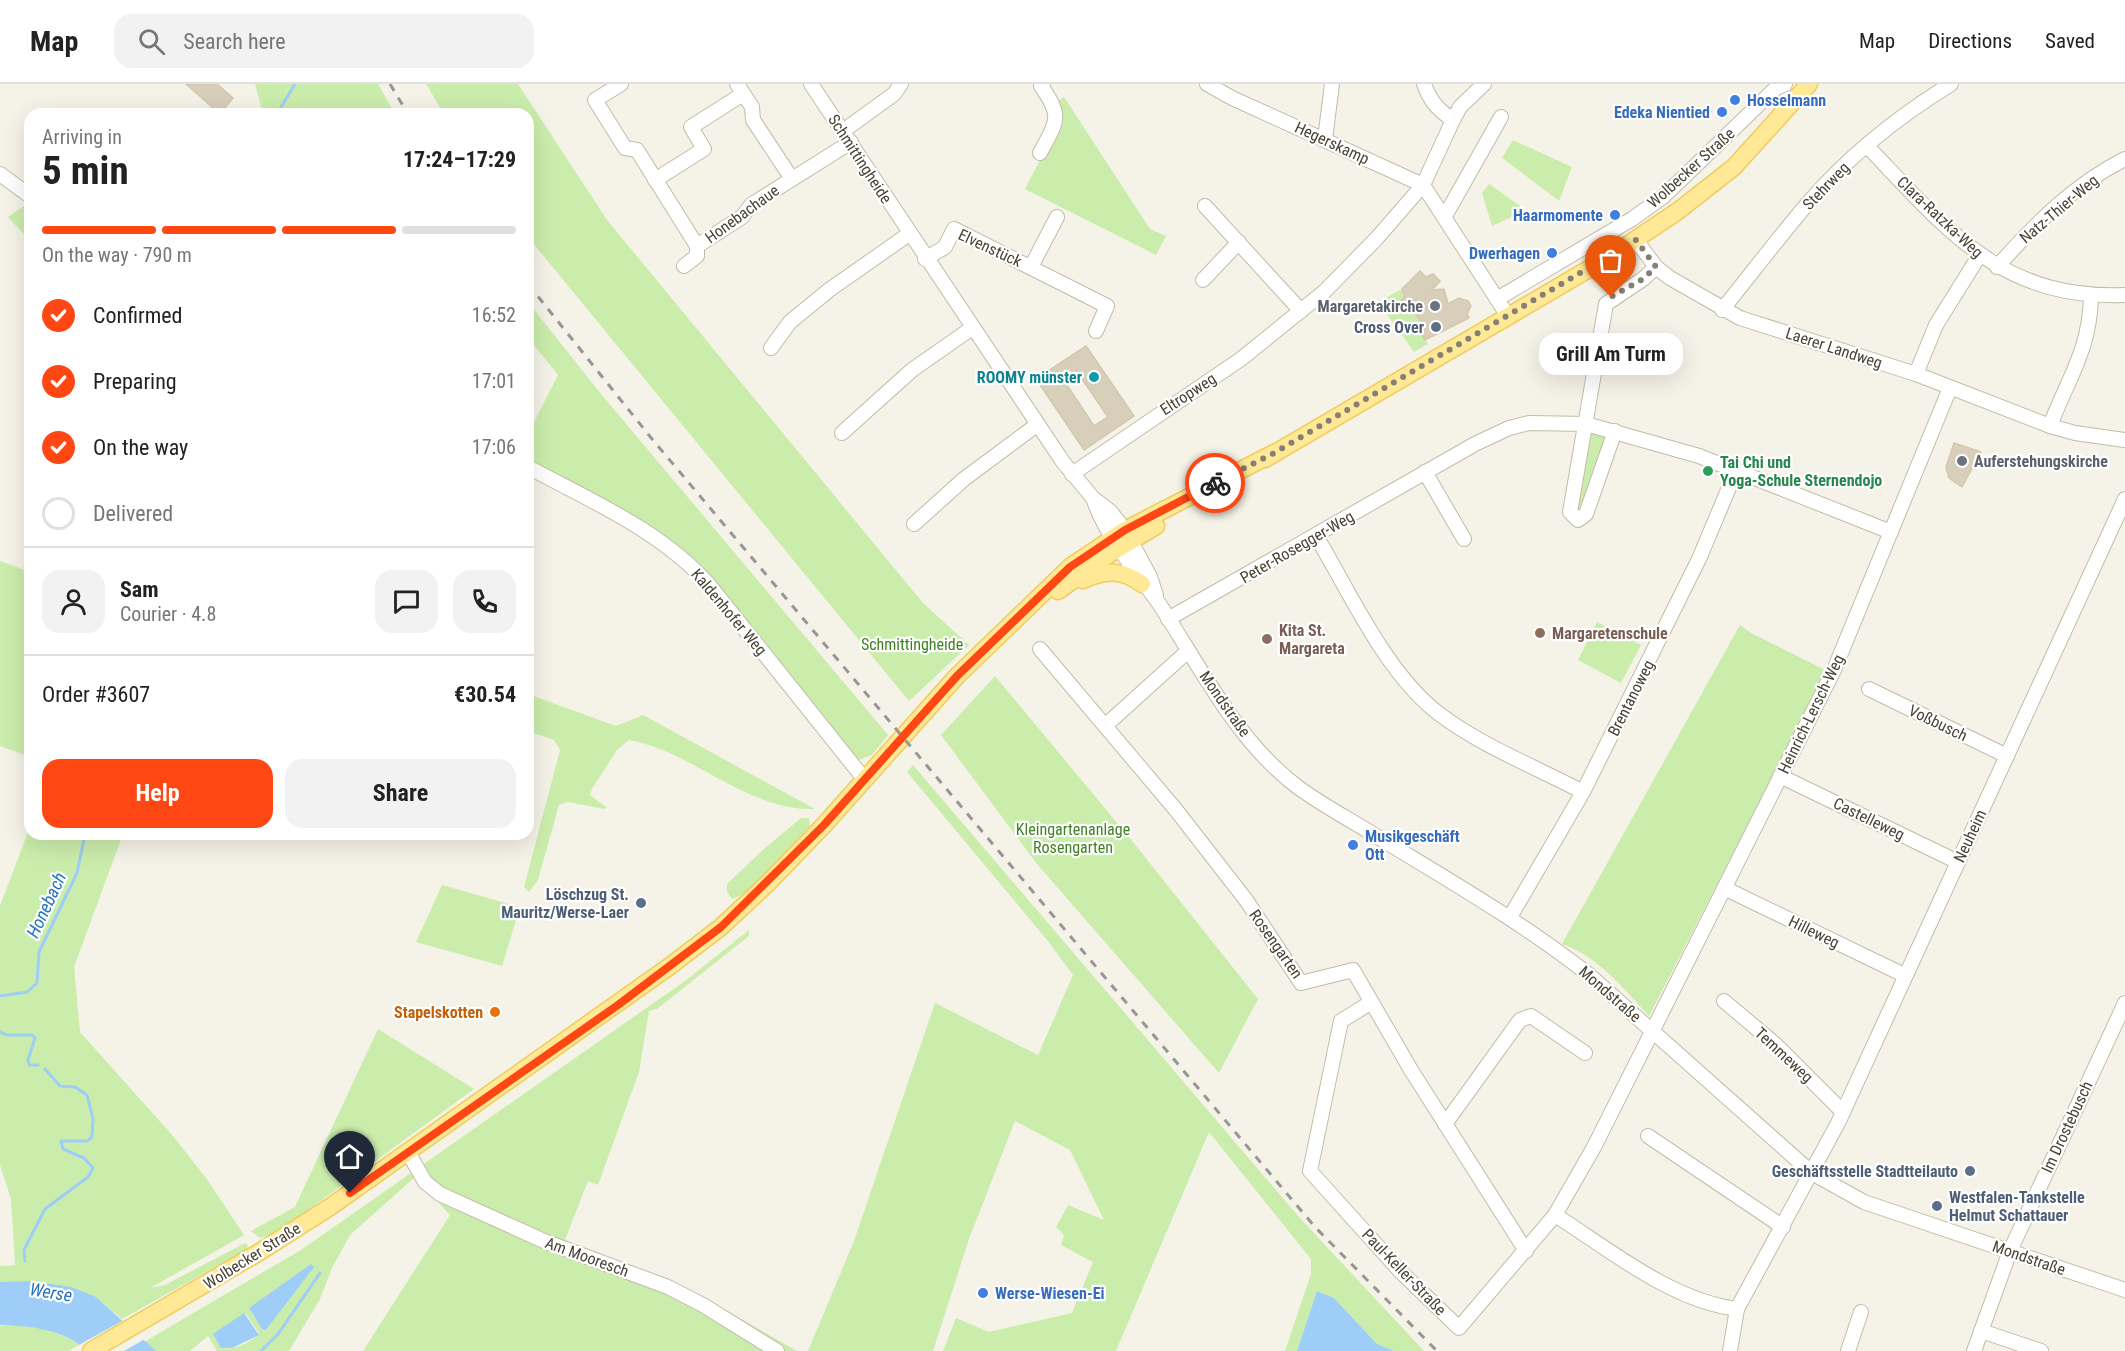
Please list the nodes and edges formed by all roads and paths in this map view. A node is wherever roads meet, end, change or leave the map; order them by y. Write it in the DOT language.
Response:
graph roads {
  1 [pos="621,84"];
  2 [pos="811,84"];
  3 [pos="901,84"];
  4 [pos="1207,84"];
  5 [pos="1332,84"];
  6 [pos="1424,84"];
  7 [pos="1485,84"];
  8 [pos="1785,84"];
  9 [pos="1951,84"];
  10 [pos="1806,85"];
  11 [pos="1038,88"];
  12 [pos="740,89"];
  13 [pos="1502,117"];
  14 [pos="1453,120"];
  15 [pos="847,136"];
  16 [pos="1325,139"];
  17 [pos="1867,146"];
  18 [pos="1041,153"];
  19 [pos="2125,159"];
  20 [pos="0,174"];
  21 [pos="792,179"];
  22 [pos="655,180"];
  23 [pos="1423,185"];
  24 [pos="24,192"];
  25 [pos="1205,206"];
  26 [pos="1445,216"];
  27 [pos="1058,217"];
  28 [pos="909,234"];
  29 [pos="1636,240"];
  30 [pos="1239,242"];
  31 [pos="697,246"];
  32 [pos="1979,256"];
  33 [pos="926,259"];
  34 [pos="684,266"];
  35 [pos="1031,267"];
  36 [pos="1656,267"];
  37 [pos="1997,267"];
  38 [pos="1203,280"];
  39 [pos="2125,295"];
  40 [pos="2091,296"];
  41 [pos="1497,299"];
  42 [pos="1722,310"];
  43 [pos="1301,311"];
  44 [pos="1508,316"];
  45 [pos="972,328"];
  46 [pos="1096,331"];
  47 [pos="771,348"];
  48 [pos="1916,374"];
  49 [pos="1950,388"];
  50 [pos="1038,424"];
  51 [pos="1586,424"];
  52 [pos="2050,426"];
  53 [pos="1615,431"];
  54 [pos="842,433"];
  55 [pos="2125,440"];
  56 [pos="534,469"];
  57 [pos="1736,471"];
  58 [pos="1425,472"];
  59 [pos="1072,474"];
  60 [pos="2125,499"];
  61 [pos="914,524"];
  62 [pos="1891,532"];
  63 [pos="1316,536"];
  64 [pos="1464,538"];
  65 [pos="1122,539"];
  66 [pos="1143,584"];
  67 [pos="1060,590"];
  68 [pos="1160,605"];
  69 [pos="1024,610"];
  70 [pos="1168,619"];
  71 [pos="1040,649"];
  72 [pos="1188,651"];
  73 [pos="1869,689"];
  74 [pos="1106,725"];
  75 [pos="2007,756"];
  76 [pos="1780,776"];
  77 [pos="865,780"];
  78 [pos="1583,792"];
  79 [pos="1958,862"];
  80 [pos="1724,888"];
  81 [pos="1510,917"];
  82 [pos="1904,975"];
  83 [pos="1724,1001"];
  84 [pos="1370,1002"];
  85 [pos="2125,1003"];
  86 [pos="1652,1030"];
  87 [pos="1585,1053"];
  88 [pos="1843,1112"];
  89 [pos="1445,1124"];
  90 [pos="1648,1136"];
  91 [pos="408,1152"];
  92 [pos="1812,1173"];
  93 [pos="1555,1215"];
  94 [pos="1783,1227"];
  95 [pos="1526,1251"];
  96 [pos="2010,1251"];
  97 [pos="2125,1290"];
  98 [pos="1737,1309"];
  99 [pos="1861,1312"];
  100 [pos="1981,1331"];
  101 [pos="91,1351"];
  102 [pos="777,1351"];
  103 [pos="1730,1351"];
  104 [pos="1848,1351"];
  105 [pos="1974,1351"];
  106 [pos="2041,1351"];
  1 -- 22 [label="street, Honebachaue"];
  2 -- 15 [label="street, Schmittingheide"];
  3 -- 15 [label="street"];
  4 -- 16 [label="street, Hegerskamp"];
  5 -- 16 [label="street"];
  6 -- 14 [label="street"];
  7 -- 14 [label="street, Eltropweg"];
  8 -- 41 [label="street, Wolbecker Straße"];
  9 -- 17 [label="street, Stehrweg"];
  10 -- 29 [label="main road, Wolbecker Straße"];
  11 -- 18 [label="street"];
  12 -- 21 [label="street, Honebachaue"];
  12 -- 22 [label="street, Honebachaue"];
  13 -- 26 [label="street"];
  14 -- 23 [label="street, Eltropweg"];
  15 -- 21 [label="street, Honebachaue"];
  15 -- 28 [label="street, Schmittingheide"];
  16 -- 23 [label="street, Hegerskamp"];
  17 -- 32 [label="street, Clara-Ratzka-Weg"];
  17 -- 42 [label="street, Stehrweg"];
  19 -- 37 [label="street, Natz-Thier-Weg"];
  20 -- 24 [label="street"];
  21 -- 31 [label="street, Honebachaue"];
  22 -- 31 [label="street, Honebachaue"];
  23 -- 26 [label="street, Hegerskamp"];
  23 -- 43 [label="street, Eltropweg"];
  25 -- 30 [label="street"];
  26 -- 41 [label="street, Hegerskamp"];
  27 -- 35 [label="street, Elvenstück"];
  28 -- 33 [label="street, Schmittingheide"];
  28 -- 47 [label="street"];
  29 -- 36 [label="street, Laerer Landweg"];
  29 -- 44 [label="main road, Wolbecker Straße"];
  30 -- 38 [label="street"];
  30 -- 43 [label="street"];
  31 -- 34 [label="street"];
  32 -- 37 [label="street, Clara-Ratzka-Weg"];
  32 -- 48 [label="street"];
  33 -- 35 [label="street, Elvenstück"];
  33 -- 45 [label="street, Schmittingheide"];
  35 -- 46 [label="street, Elvenstück"];
  36 -- 42 [label="street, Laerer Landweg"];
  36 -- 51 [label="street"];
  37 -- 40 [label="street, Clara-Ratzka-Weg"];
  39 -- 40 [label="street, Clara-Ratzka-Weg"];
  40 -- 52 [label="street"];
  41 -- 44 [label="street, Hegerskamp"];
  42 -- 48 [label="street, Laerer Landweg"];
  43 -- 59 [label="street, Eltropweg"];
  44 -- 65 [label="main road, Wolbecker Straße"];
  45 -- 50 [label="street, Schmittingheide"];
  45 -- 54 [label="street"];
  48 -- 49 [label="street, Laerer Landweg"];
  49 -- 52 [label="street, Laerer Landweg"];
  49 -- 62 [label="street, Heinrich-Lersch-Weg"];
  50 -- 59 [label="street, Schmittingheide"];
  50 -- 61 [label="street"];
  51 -- 53 [label="street, Peter-Rosegger-Weg"];
  51 -- 53 [label="street"];
  51 -- 58 [label="street, Peter-Rosegger-Weg"];
  52 -- 55 [label="street, Laerer Landweg"];
  53 -- 57 [label="street, Peter-Rosegger-Weg"];
  56 -- 77 [label="street, Kaldenhofer Weg"];
  57 -- 62 [label="street, Peter-Rosegger-Weg"];
  57 -- 78 [label="street, Brentanoweg"];
  58 -- 63 [label="street, Peter-Rosegger-Weg"];
  58 -- 64 [label="street"];
  59 -- 65 [label="street, Schmittingheide"];
  60 -- 75 [label="street, Neuheim"];
  62 -- 76 [label="street, Heinrich-Lersch-Weg"];
  63 -- 70 [label="street, Peter-Rosegger-Weg"];
  63 -- 78 [label="street"];
  65 -- 66 [label="street, Mondstraße"];
  65 -- 67 [label="main road, Wolbecker Straße"];
  65 -- 68 [label="street, Mondstraße"];
  65 -- 69 [label="main road, Wolbecker Straße"];
  66 -- 67 [label="main road"];
  66 -- 68 [label="street, Mondstraße"];
  67 -- 69 [label="main road, Wolbecker Straße"];
  68 -- 70 [label="street, Mondstraße"];
  69 -- 77 [label="main road, Wolbecker Straße"];
  70 -- 72 [label="street, Mondstraße"];
  71 -- 74 [label="street, Rosengarten"];
  72 -- 74 [label="street"];
  72 -- 81 [label="street, Mondstraße"];
  73 -- 75 [label="street, Voßbusch"];
  74 -- 84 [label="street, Rosengarten"];
  75 -- 79 [label="street, Neuheim"];
  76 -- 79 [label="street, Castelleweg"];
  76 -- 80 [label="street, Heinrich-Lersch-Weg"];
  77 -- 91 [label="main road, Wolbecker Straße"];
  78 -- 81 [label="street, Brentanoweg"];
  79 -- 82 [label="street, Neuheim"];
  80 -- 82 [label="street, Hilleweg"];
  80 -- 86 [label="street, Heinrich-Lersch-Weg"];
  81 -- 86 [label="street, Mondstraße"];
  82 -- 88 [label="street, Neuheim"];
  83 -- 88 [label="street, Temmeweg"];
  84 -- 89 [label="street, Rosengarten"];
  84 -- 95 [label="street, Paul-Keller-Straße"];
  85 -- 96 [label="street, Im Drostebusch"];
  86 -- 92 [label="street, Mondstraße"];
  86 -- 93 [label="street, Paul-Keller-Straße"];
  87 -- 89 [label="street"];
  88 -- 92 [label="street, Neuheim"];
  89 -- 95 [label="street, Rosengarten"];
  90 -- 94 [label="street"];
  91 -- 101 [label="main road, Wolbecker Straße"];
  91 -- 102 [label="street, Am Mooresch"];
  92 -- 94 [label="street, Neuheim"];
  92 -- 96 [label="street, Mondstraße"];
  93 -- 95 [label="street, Paul-Keller-Straße"];
  93 -- 98 [label="street"];
  94 -- 98 [label="street, Neuheim"];
  96 -- 97 [label="street, Mondstraße"];
  96 -- 100 [label="street, Im Drostebusch"];
  98 -- 103 [label="street, Neuheim"];
  99 -- 104 [label="street"];
  100 -- 105 [label="street, Im Drostebusch"];
  100 -- 106 [label="street"];
}
